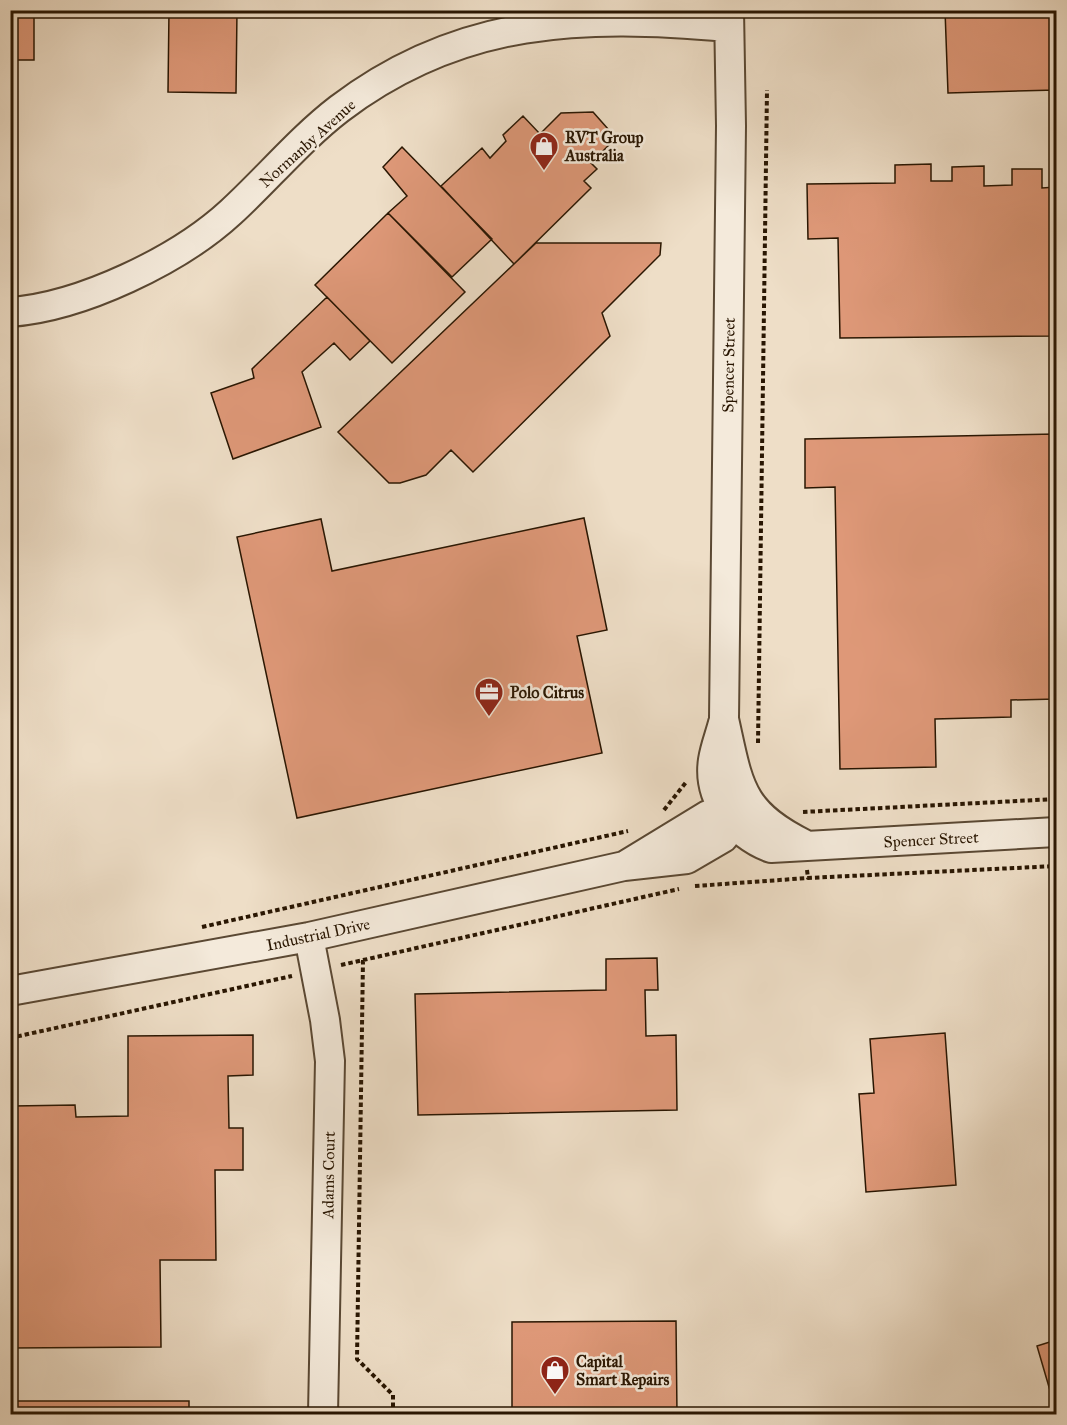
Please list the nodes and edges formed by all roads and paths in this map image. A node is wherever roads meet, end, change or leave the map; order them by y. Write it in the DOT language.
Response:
graph roads {
  1 [pos="728,19"];
  2 [pos="767,90"];
  3 [pos="10,312"];
  4 [pos="724,719"];
  5 [pos="758,754"];
  6 [pos="713,780"];
  7 [pos="1056,799"];
  8 [pos="797,810"];
  9 [pos="736,813"];
  10 [pos="659,817"];
  11 [pos="640,828"];
  12 [pos="1056,832"];
  13 [pos="806,845"];
  14 [pos="1056,866"];
  15 [pos="808,878"];
  16 [pos="191,930"];
  17 [pos="309,937"];
  18 [pos="363,960"];
  19 [pos="315,971"];
  20 [pos="10,991"];
  21 [pos="10,1038"];
  22 [pos="323,1414"];
  23 [pos="393,1414"];
  1 -- 3 [label="street, Normanby Avenue"];
  1 -- 4 [label="street, Spencer Street"];
  2 -- 5 [label="path"];
  4 -- 6 [label="street, Spencer Street"];
  4 -- 9 [label="street, Spencer Street"];
  6 -- 9 [label="street, Spencer Street"];
  6 -- 10 [label="path"];
  7 -- 8 [label="path"];
  9 -- 13 [label="street, Spencer Street"];
  9 -- 17 [label="street, Industrial Drive"];
  11 -- 16 [label="path"];
  12 -- 13 [label="street, Spencer Street"];
  13 -- 15 [label="path"];
  14 -- 15 [label="path"];
  15 -- 18 [label="path"];
  17 -- 19 [label="street, Adams Court"];
  17 -- 20 [label="street, Industrial Drive"];
  18 -- 19 [label="path"];
  18 -- 23 [label="path"];
  19 -- 21 [label="path"];
  19 -- 22 [label="street, Adams Court"];
}
